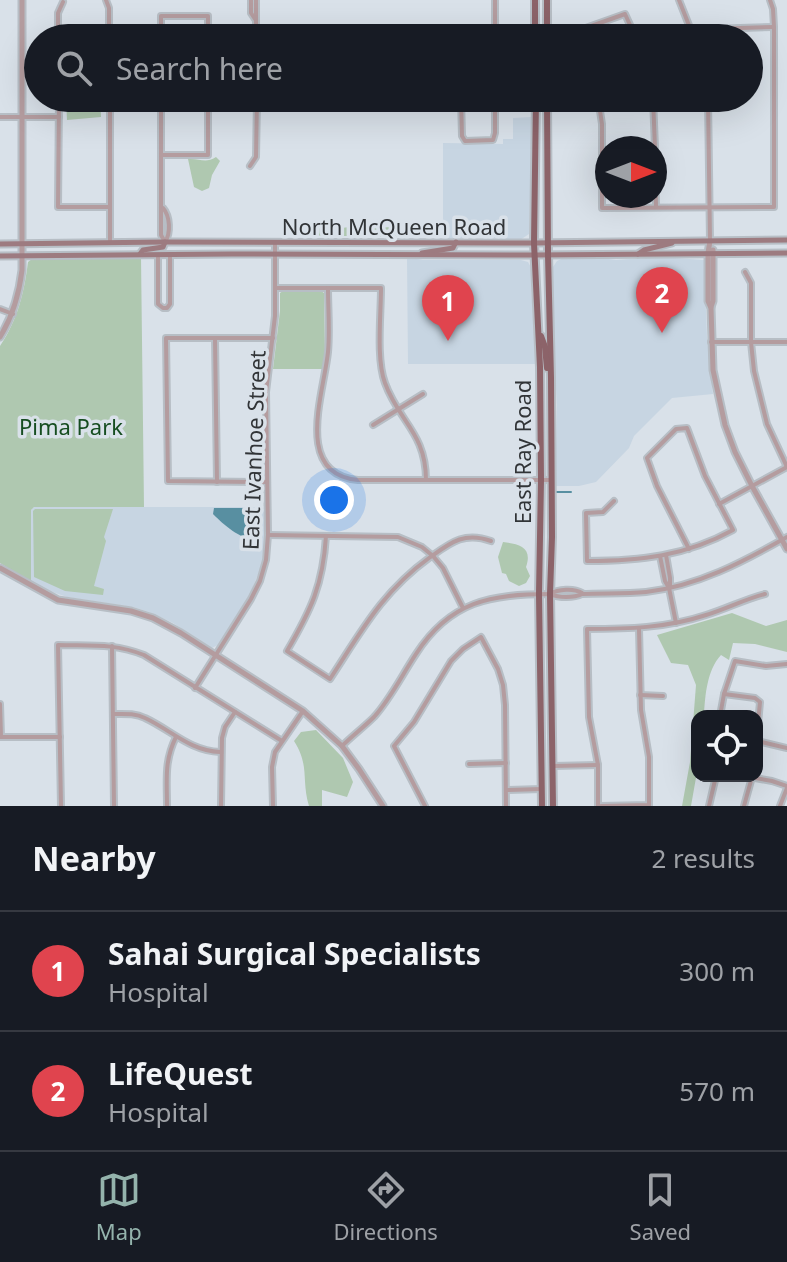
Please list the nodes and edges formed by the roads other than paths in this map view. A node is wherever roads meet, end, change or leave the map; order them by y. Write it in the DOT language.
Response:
graph roads {
  1 [pos="22,0"];
  2 [pos="106,0"];
  3 [pos="254,0"];
  4 [pos="495,0"];
  5 [pos="535,0"];
  6 [pos="547,0"];
  7 [pos="679,0"];
  8 [pos="770,0"];
  9 [pos="63,2"];
  10 [pos="58,24"];
  11 [pos="109,24"];
  12 [pos="161,24"];
  13 [pos="208,24"];
  14 [pos="256,24"];
  15 [pos="495,24"];
  16 [pos="535,24"];
  17 [pos="547,24"];
  18 [pos="597,24"];
  19 [pos="630,24"];
  20 [pos="688,24"];
  21 [pos="763,27"];
  22 [pos="774,27"];
  23 [pos="59,112"];
  24 [pos="110,112"];
  25 [pos="161,112"];
  26 [pos="208,112"];
  27 [pos="257,112"];
  28 [pos="461,112"];
  29 [pos="495,112"];
  30 [pos="536,112"];
  31 [pos="547,112"];
  32 [pos="600,112"];
  33 [pos="654,112"];
  34 [pos="708,112"];
  35 [pos="0,117"];
  36 [pos="22,117"];
  37 [pos="59,117"];
  38 [pos="602,136"];
  39 [pos="655,136"];
  40 [pos="161,155"];
  41 [pos="250,166"];
  42 [pos="110,207"];
  43 [pos="667,207"];
  44 [pos="710,207"];
  45 [pos="787,240"];
  46 [pos="677,241"];
  47 [pos="710,241"];
  48 [pos="110,242"];
  49 [pos="165,242"];
  50 [pos="275,242"];
  51 [pos="456,242"];
  52 [pos="534,243"];
  53 [pos="548,243"];
  54 [pos="0,244"];
  55 [pos="22,244"];
  56 [pos="711,253"];
  57 [pos="787,253"];
  58 [pos="170,254"];
  59 [pos="275,254"];
  60 [pos="638,254"];
  61 [pos="139,255"];
  62 [pos="158,255"];
  63 [pos="413,255"];
  64 [pos="534,255"];
  65 [pos="548,255"];
  66 [pos="0,256"];
  67 [pos="22,256"];
  68 [pos="745,272"];
  69 [pos="275,288"];
  70 [pos="328,288"];
  71 [pos="0,309"];
  72 [pos="13,314"];
  73 [pos="538,328"];
  74 [pos="0,337"];
  75 [pos="215,338"];
  76 [pos="273,338"];
  77 [pos="711,342"];
  78 [pos="751,342"];
  79 [pos="787,342"];
  80 [pos="551,378"];
  81 [pos="423,394"];
  82 [pos="398,409"];
  83 [pos="373,425"];
  84 [pos="787,467"];
  85 [pos="426,480"];
  86 [pos="541,480"];
  87 [pos="552,480"];
  88 [pos="217,482"];
  89 [pos="267,482"];
  90 [pos="752,486"];
  91 [pos="614,501"];
  92 [pos="719,504"];
  93 [pos="268,535"];
  94 [pos="326,536"];
  95 [pos="785,539"];
  96 [pos="491,541"];
  97 [pos="689,549"];
  98 [pos="787,549"];
  99 [pos="433,556"];
  100 [pos="663,556"];
  101 [pos="2,572"];
  102 [pos="669,588"];
  103 [pos="539,594"];
  104 [pos="550,594"];
  105 [pos="765,594"];
  106 [pos="463,608"];
  107 [pos="676,623"];
  108 [pos="639,629"];
  109 [pos="112,646"];
  110 [pos="215,655"];
  111 [pos="787,664"];
  112 [pos="195,688"];
  113 [pos="724,694"];
  114 [pos="640,695"];
  115 [pos="663,696"];
  116 [pos="0,704"];
  117 [pos="721,710"];
  118 [pos="759,710"];
  119 [pos="303,711"];
  120 [pos="235,712"];
  121 [pos="113,714"];
  122 [pos="0,737"];
  123 [pos="60,737"];
  124 [pos="176,737"];
  125 [pos="282,741"];
  126 [pos="763,742"];
  127 [pos="342,746"];
  128 [pos="787,748"];
  129 [pos="220,752"];
  130 [pos="506,763"];
  131 [pos="469,764"];
  132 [pos="598,765"];
  133 [pos="553,766"];
  134 [pos="763,780"];
  135 [pos="715,782"];
  136 [pos="751,782"];
  137 [pos="787,787"];
  138 [pos="542,789"];
  139 [pos="506,790"];
  140 [pos="649,805"];
  141 [pos="61,806"];
  142 [pos="114,806"];
  143 [pos="167,806"];
  144 [pos="221,806"];
  145 [pos="273,806"];
  146 [pos="383,806"];
  147 [pos="425,806"];
  148 [pos="506,806"];
  149 [pos="542,806"];
  150 [pos="553,806"];
  151 [pos="600,806"];
  152 [pos="709,806"];
  153 [pos="744,806"];
  154 [pos="780,806"];
  1 -- 36 [label="street"];
  2 -- 11 [label="street"];
  3 -- 14 [label="street"];
  4 -- 15 [label="street"];
  5 -- 16 [label="main road"];
  6 -- 17 [label="main road"];
  7 -- 20 [label="street"];
  8 -- 22 [label="street"];
  9 -- 10 [label="street"];
  12 -- 13 [label="street"];
  18 -- 19 [label="street"];
  21 -- 22 [label="street"];
  22 -- 44 [label="street"];
  23 -- 37 [label="street"];
  24 -- 42 [label="street"];
  25 -- 40 [label="street"];
  26 -- 40 [label="street"];
  27 -- 41 [label="street"];
  28 -- 29 [label="street"];
  30 -- 52 [label="main road, East Ray Road"];
  31 -- 53 [label="main road, East Ray Road"];
  32 -- 38 [label="street"];
  33 -- 39 [label="street"];
  34 -- 44 [label="street"];
  35 -- 36 [label="street"];
  36 -- 37 [label="street"];
  36 -- 55 [label="street"];
  37 -- 42 [label="street"];
  40 -- 49 [label="street"];
  42 -- 48 [label="street"];
  43 -- 44 [label="street"];
  44 -- 47 [label="street"];
  45 -- 47 [label="main road, North McQueen Road"];
  46 -- 47 [label="main road, North McQueen Road"];
  46 -- 53 [label="main road, North McQueen Road"];
  46 -- 60 [label="main road"];
  47 -- 56 [label="street"];
  48 -- 49 [label="main road, North McQueen Road"];
  48 -- 55 [label="main road, North McQueen Road"];
  49 -- 50 [label="main road, North McQueen Road"];
  49 -- 61 [label="main road"];
  50 -- 51 [label="main road, North McQueen Road"];
  50 -- 59 [label="street, East Ivanhoe Street"];
  51 -- 52 [label="main road, North McQueen Road"];
  51 -- 63 [label="main road"];
  52 -- 53 [label="main road, North McQueen Road"];
  52 -- 64 [label="main road, East Ray Road"];
  53 -- 65 [label="main road, East Ray Road"];
  54 -- 55 [label="main road, North McQueen Road"];
  55 -- 67 [label="street"];
  56 -- 57 [label="main road, North McQueen Road"];
  56 -- 60 [label="main road, North McQueen Road"];
  56 -- 77 [label="street"];
  58 -- 59 [label="main road, North McQueen Road"];
  58 -- 62 [label="main road, North McQueen Road"];
  58 -- 62 [label="street"];
  59 -- 63 [label="main road, North McQueen Road"];
  59 -- 69 [label="street, East Ivanhoe Street"];
  60 -- 65 [label="main road, North McQueen Road"];
  61 -- 62 [label="main road, North McQueen Road"];
  61 -- 67 [label="main road, North McQueen Road"];
  63 -- 64 [label="main road, North McQueen Road"];
  64 -- 65 [label="main road, North McQueen Road"];
  64 -- 73 [label="main road, East Ray Road"];
  65 -- 80 [label="main road, East Ray Road"];
  66 -- 67 [label="main road, North McQueen Road"];
  67 -- 72 [label="street"];
  68 -- 78 [label="street"];
  69 -- 70 [label="street"];
  69 -- 76 [label="street, East Ivanhoe Street"];
  70 -- 82 [label="street"];
  70 -- 85 [label="street"];
  71 -- 72 [label="street"];
  72 -- 74 [label="street"];
  73 -- 80 [label="main road"];
  73 -- 86 [label="main road, East Ray Road"];
  75 -- 76 [label="street"];
  75 -- 88 [label="street"];
  75 -- 88 [label="street"];
  76 -- 89 [label="street, East Ivanhoe Street"];
  77 -- 78 [label="street"];
  77 -- 90 [label="street"];
  78 -- 79 [label="street"];
  78 -- 84 [label="street"];
  80 -- 87 [label="main road, East Ray Road"];
  81 -- 82 [label="street"];
  82 -- 83 [label="street"];
  82 -- 85 [label="street"];
  84 -- 90 [label="street"];
  85 -- 86 [label="street"];
  86 -- 87 [label="street"];
  86 -- 103 [label="main road, East Ray Road"];
  87 -- 104 [label="main road, East Ray Road"];
  88 -- 89 [label="street"];
  89 -- 93 [label="street, East Ivanhoe Street"];
  90 -- 92 [label="street"];
  90 -- 95 [label="street"];
  91 -- 100 [label="street"];
  92 -- 97 [label="street"];
  92 -- 97 [label="street"];
  93 -- 94 [label="street"];
  93 -- 110 [label="street, East Ivanhoe Street"];
  94 -- 99 [label="street"];
  94 -- 99 [label="street"];
  95 -- 98 [label="street"];
  95 -- 102 [label="street"];
  96 -- 99 [label="street"];
  97 -- 100 [label="street"];
  99 -- 106 [label="street"];
  100 -- 102 [label="street"];
  101 -- 110 [label="street"];
  102 -- 104 [label="street"];
  102 -- 107 [label="street"];
  103 -- 104 [label="street"];
  103 -- 106 [label="street"];
  103 -- 138 [label="main road, East Ray Road"];
  104 -- 133 [label="main road, East Ray Road"];
  105 -- 107 [label="street"];
  106 -- 127 [label="street"];
  107 -- 108 [label="street"];
  108 -- 114 [label="street"];
  108 -- 132 [label="street"];
  109 -- 112 [label="street"];
  109 -- 121 [label="street"];
  109 -- 123 [label="street"];
  110 -- 112 [label="street, East Ivanhoe Street"];
  110 -- 119 [label="street"];
  111 -- 113 [label="street"];
  112 -- 120 [label="street"];
  113 -- 117 [label="street"];
  113 -- 118 [label="street"];
  114 -- 115 [label="street"];
  114 -- 140 [label="street"];
  116 -- 122 [label="street"];
  119 -- 125 [label="street"];
  119 -- 127 [label="street"];
  120 -- 125 [label="street"];
  120 -- 129 [label="street"];
  121 -- 124 [label="street"];
  121 -- 142 [label="street"];
  122 -- 123 [label="street"];
  123 -- 141 [label="street"];
  124 -- 129 [label="street"];
  124 -- 143 [label="street"];
  125 -- 145 [label="street"];
  126 -- 128 [label="street"];
  127 -- 146 [label="street"];
  129 -- 144 [label="street"];
  130 -- 131 [label="street"];
  130 -- 139 [label="street"];
  130 -- 147 [label="street"];
  132 -- 133 [label="street"];
  132 -- 151 [label="street"];
  133 -- 150 [label="main road, East Ray Road"];
  134 -- 137 [label="street"];
  135 -- 152 [label="street"];
  136 -- 153 [label="street"];
  137 -- 154 [label="street"];
  138 -- 139 [label="street"];
  138 -- 149 [label="main road, East Ray Road"];
  139 -- 148 [label="street"];
  140 -- 151 [label="street"];
}
